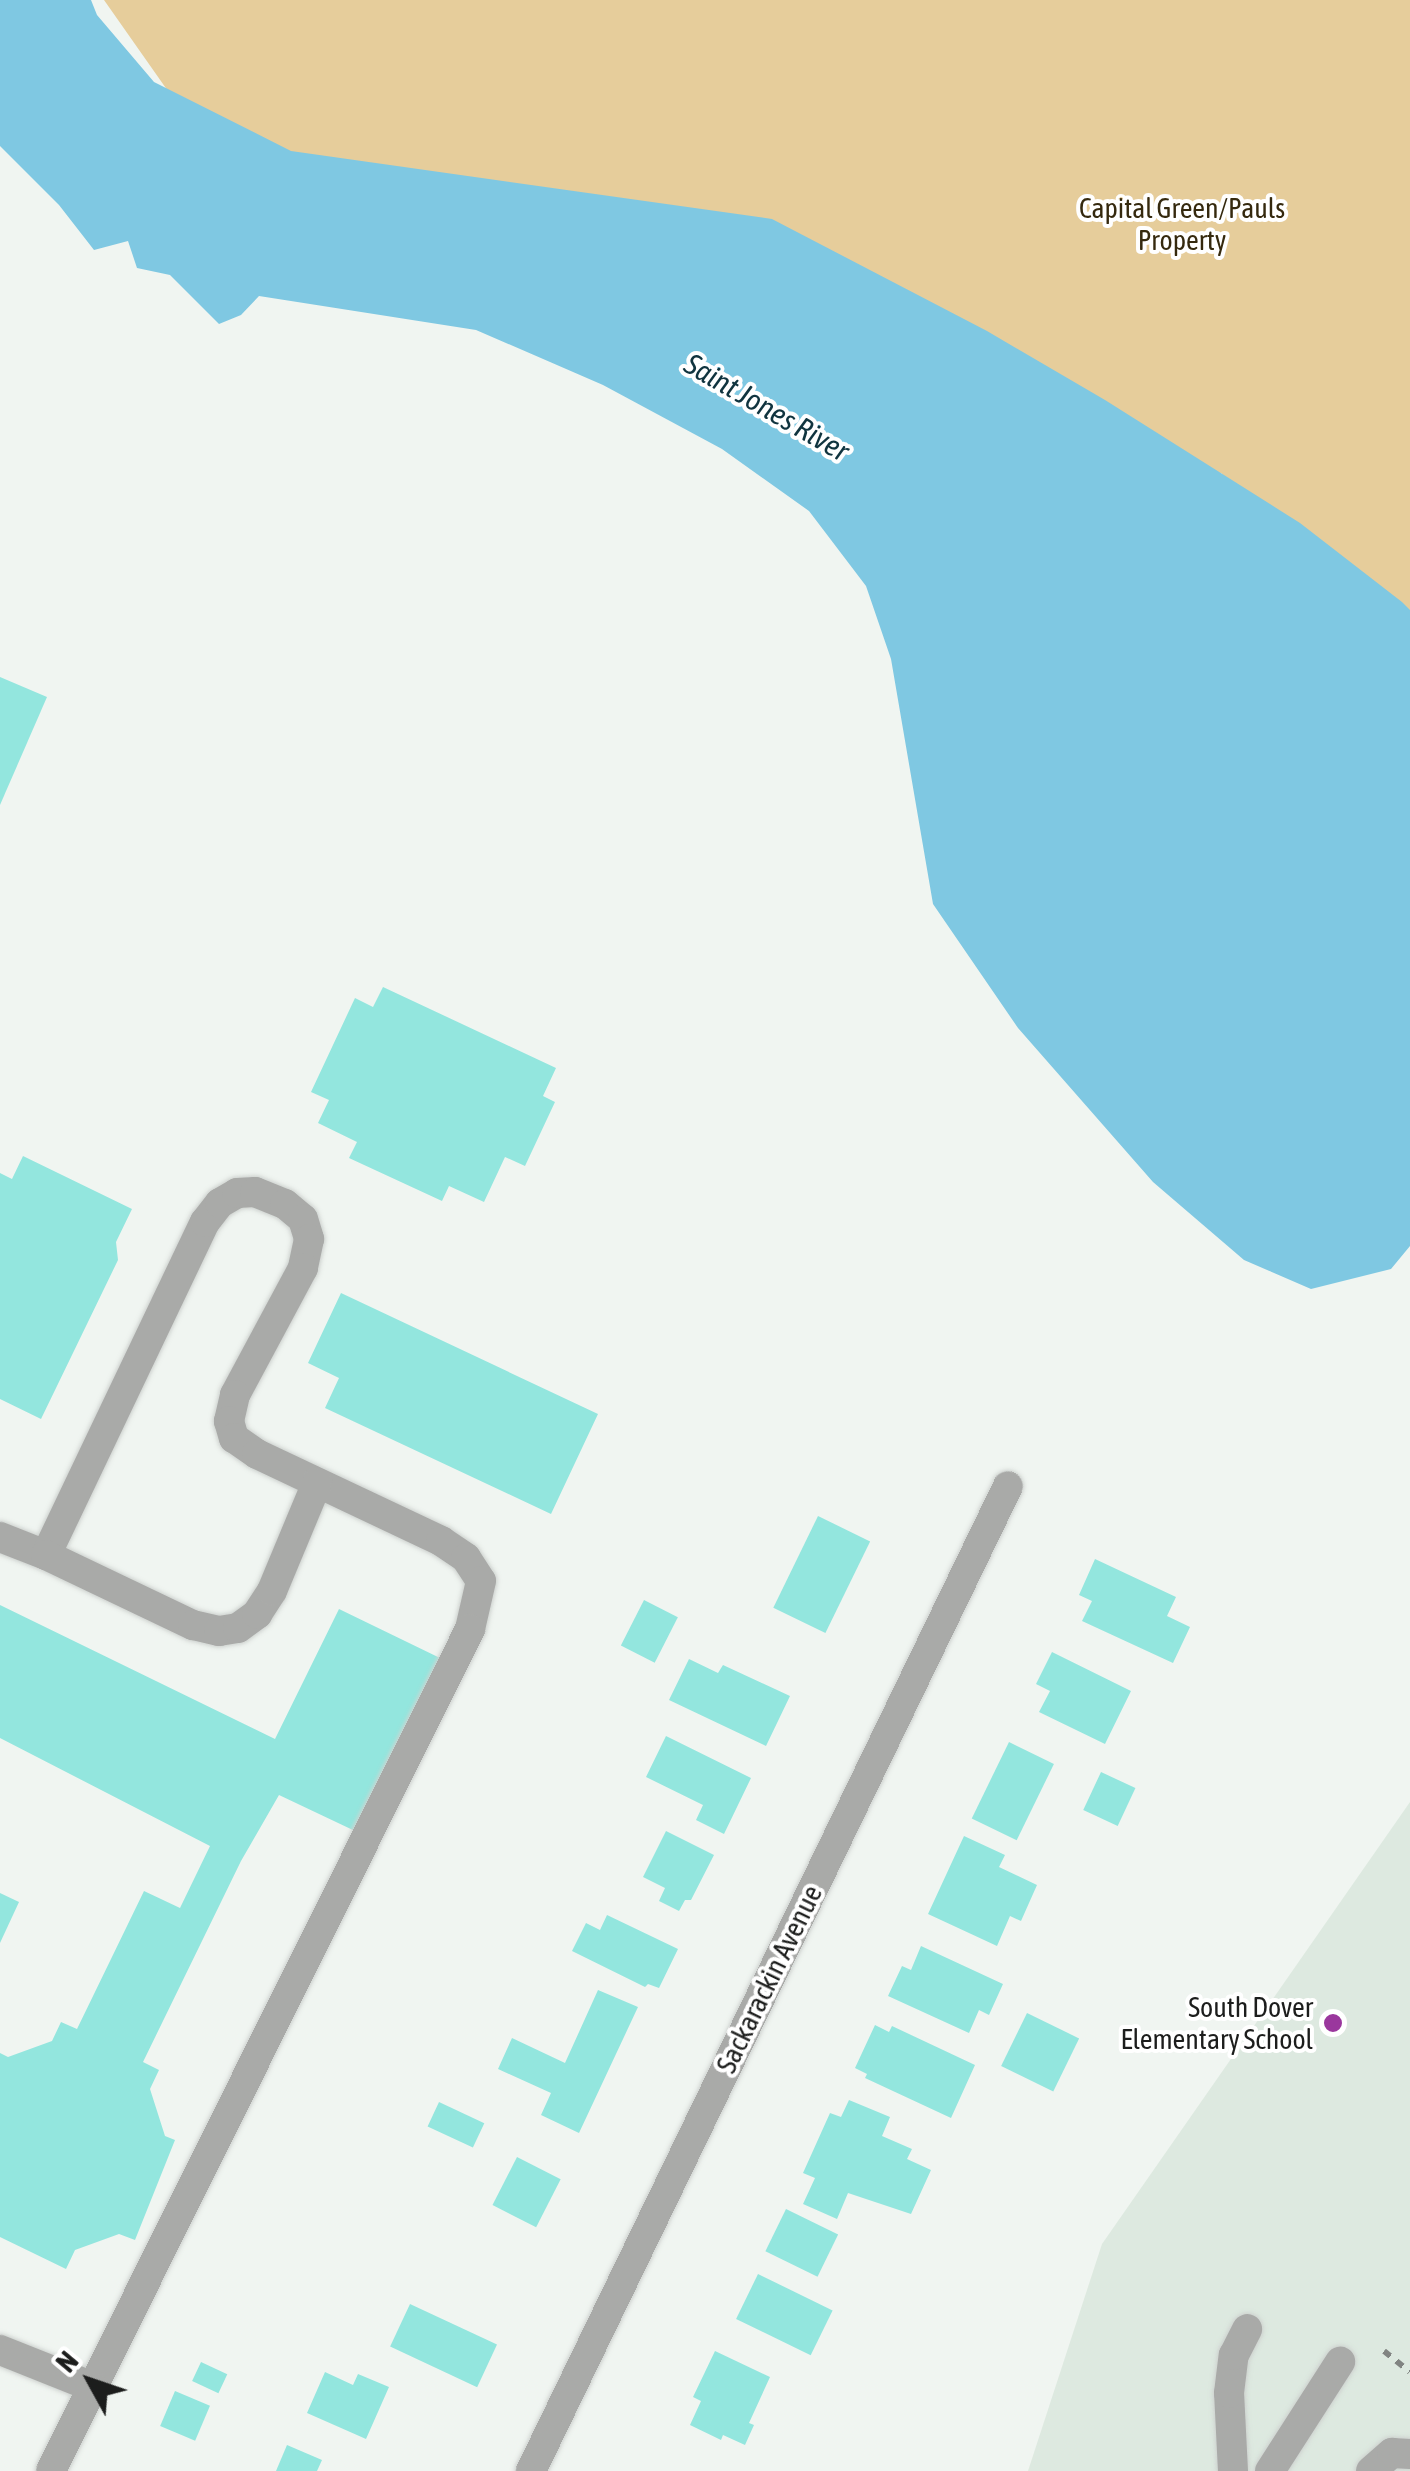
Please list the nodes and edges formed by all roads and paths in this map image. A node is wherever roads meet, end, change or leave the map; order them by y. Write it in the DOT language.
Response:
graph roads {
  1 [pos="317,1483"];
  2 [pos="1008,1486"];
  3 [pos="0,1537"];
  4 [pos="46,1556"];
  5 [pos="1247,2329"];
  6 [pos="0,2350"];
  7 [pos="1384,2351"];
  8 [pos="1340,2362"];
  9 [pos="1410,2372"];
  10 [pos="93,2387"];
  11 [pos="1410,2454"];
  12 [pos="51,2471"];
  13 [pos="531,2471"];
  14 [pos="1234,2471"];
  15 [pos="1270,2471"];
  16 [pos="1371,2471"];
  1 -- 4 [label="street"];
  1 -- 4 [label="street"];
  1 -- 10 [label="street"];
  2 -- 13 [label="street, Sackarackin Avenue"];
  3 -- 4 [label="street"];
  5 -- 14 [label="street"];
  6 -- 10 [label="street"];
  7 -- 9 [label="path"];
  8 -- 15 [label="street"];
  10 -- 12 [label="street"];
  11 -- 16 [label="street"];
}
